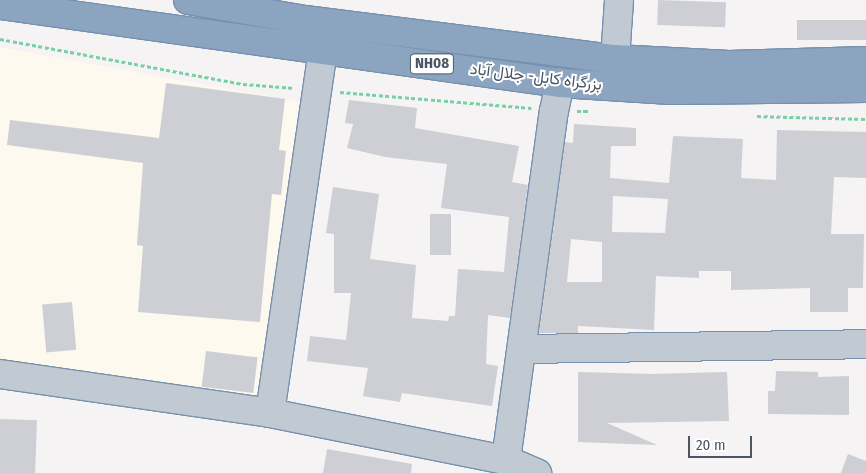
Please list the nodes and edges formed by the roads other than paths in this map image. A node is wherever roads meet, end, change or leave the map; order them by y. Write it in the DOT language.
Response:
graph roads {
  1 [pos="188,0"];
  2 [pos="619,0"];
  3 [pos="0,5"];
  4 [pos="323,48"];
  5 [pos="615,59"];
  6 [pos="866,61"];
  7 [pos="560,83"];
  8 [pos="866,88"];
  9 [pos="866,344"];
  10 [pos="522,349"];
  11 [pos="0,374"];
  12 [pos="270,413"];
  13 [pos="506,460"];
  14 [pos="537,473"];
  1 -- 5 [label="highway, بزرگراه کابل- جلال آباد / NH08"];
  2 -- 5 [label="street"];
  3 -- 4 [label="highway, بزرگراه کابل- جلال آباد / NH08"];
  4 -- 7 [label="highway, بزرگراه کابل- جلال آباد / NH08"];
  4 -- 12 [label="street"];
  5 -- 6 [label="highway, بزرگراه کابل- جلال آباد / NH08"];
  7 -- 8 [label="highway, بزرگراه کابل- جلال آباد / NH08"];
  7 -- 10 [label="street"];
  9 -- 10 [label="street"];
  10 -- 13 [label="street"];
  11 -- 12 [label="street"];
  12 -- 13 [label="street"];
  13 -- 14 [label="street"];
}
